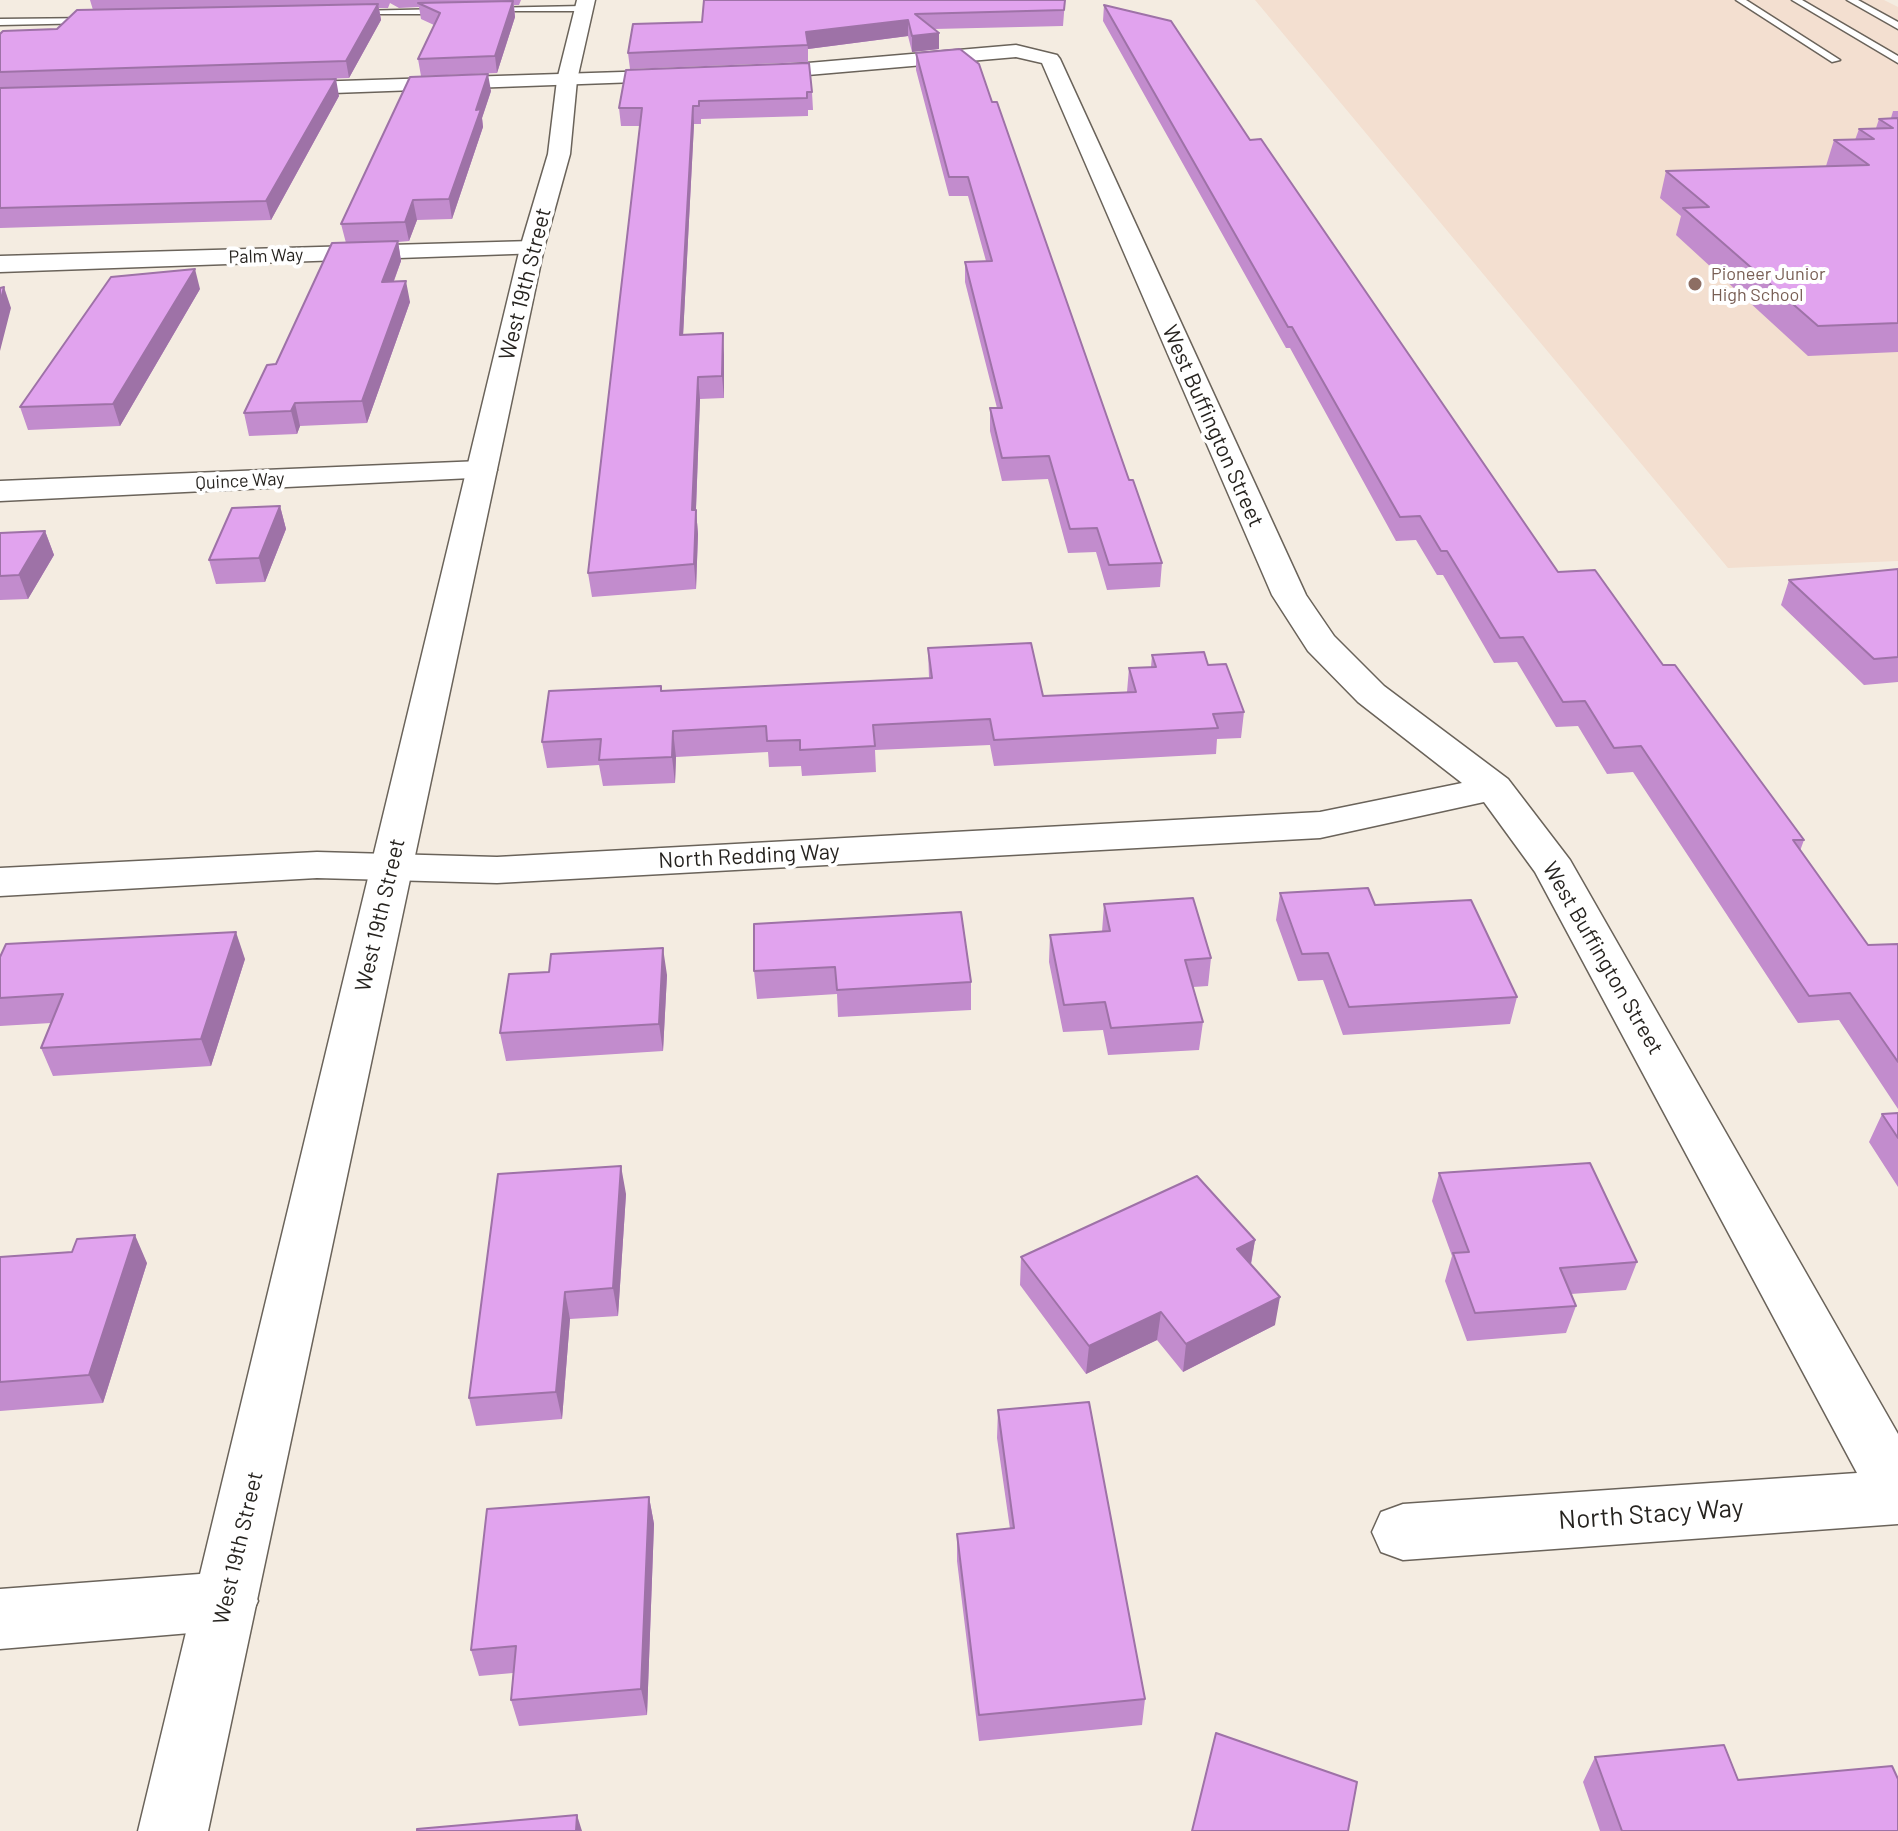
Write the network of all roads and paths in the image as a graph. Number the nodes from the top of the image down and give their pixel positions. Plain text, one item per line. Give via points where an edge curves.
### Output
1 (1740, 0) edge
2 (1796, 0) edge
3 (1851, 0) edge
4 (585, 5) edge
5 (457, 12) edge
6 (473, 12) edge
7 (347, 14) edge
8 (110, 20) edge
9 (0, 22) edge
10 (1898, 26) edge
11 (1835, 60) dead end
12 (1898, 60) edge
13 (702, 75) edge
14 (731, 75) edge
15 (567, 80) junction
16 (264, 89) edge
17 (532, 248) junction
18 (0, 264) edge
19 (481, 470) junction
20 (0, 491) edge
21 (1494, 788) junction
22 (391, 866) junction
23 (0, 882) edge
24 (1898, 1490) edge
25 (1898, 1497) edge
26 (1403, 1532) dead end
27 (226, 1601) junction
28 (0, 1619) edge
29 (173, 1831) edge

1 - 11 lane
2 - 12 lane
3 - 10 lane
4 - 6 lane
4 - 15 street, West 19th Street
5 - 7 lane
8 - 9 lane
13 - 15 street
14 - 21 street, West Buffington Street via 988,53 1050,59 1289,595 1321,643 1371,694
15 - 16 street
15 - 17 street, West 19th Street via 559,154
17 - 18 street, Palm Way
17 - 19 street, West 19th Street
19 - 20 street, Quince Way
19 - 22 street, West 19th Street
21 - 22 street, North Redding Way via 1320,825 497,870
21 - 24 street, West Buffington Street via 1555,869
22 - 23 street, North Redding Way via 317,865
22 - 27 street, West 19th Street
25 - 26 street, North Stacy Way
27 - 28 street
27 - 29 street, West 19th Street

